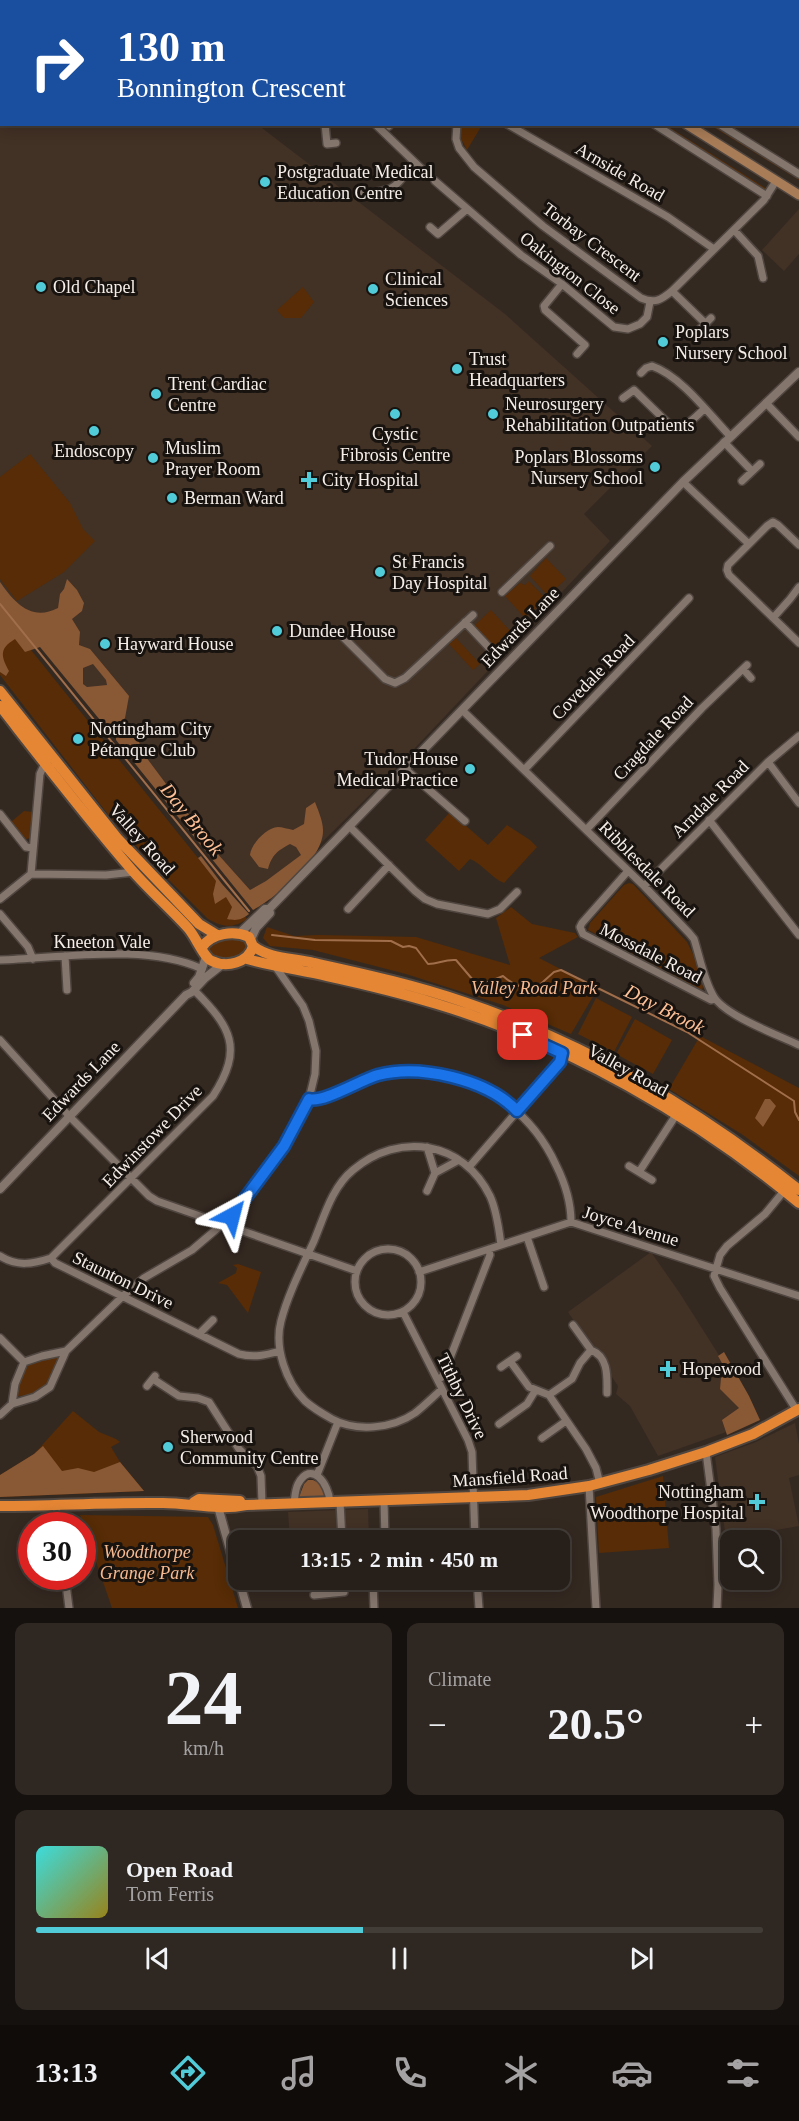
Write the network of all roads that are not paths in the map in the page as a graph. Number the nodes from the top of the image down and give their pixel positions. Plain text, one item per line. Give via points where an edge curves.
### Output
1 (325, 126) edge
2 (377, 126) edge
3 (457, 126) edge
4 (510, 126) edge
5 (657, 126) edge
6 (689, 126) edge
7 (722, 126) edge
8 (336, 143) dead end
9 (414, 162) junction
10 (426, 173) dead end
11 (799, 174) edge
12 (435, 181) dead end
13 (776, 181) junction
14 (361, 194) dead end
15 (799, 195) edge
16 (767, 196) junction
17 (467, 208) junction
18 (430, 227) dead end
19 (734, 230) junction
20 (714, 249) junction
21 (763, 278) dead end
22 (562, 284) junction
23 (672, 291) junction
24 (650, 302) junction
25 (700, 329) dead end
26 (577, 354) dead end
27 (799, 372) edge
28 (642, 373) dead end
29 (624, 399) dead end
30 (766, 403) junction
31 (704, 409) junction
32 (799, 437) edge
33 (727, 439) junction
34 (760, 464) dead end
35 (752, 471) junction
36 (742, 481) dead end
37 (683, 482) junction
38 (748, 544) junction
39 (799, 545) edge
40 (550, 546) dead end
41 (799, 587) edge
42 (502, 592) dead end
43 (690, 611) dead end
44 (473, 615) dead end
45 (773, 618) junction
46 (465, 622) junction
47 (344, 638) dead end
48 (799, 643) edge
49 (495, 654) dead end
50 (751, 678) dead end
51 (0, 691) edge
52 (0, 706) edge
53 (462, 710) junction
54 (799, 736) edge
55 (48, 759) junction
56 (768, 762) junction
57 (405, 769) junction
58 (524, 770) junction
59 (799, 802) edge
60 (0, 814) edge
61 (709, 820) junction
62 (465, 821) dead end
63 (349, 826) junction
64 (586, 830) junction
65 (33, 848) junction
66 (389, 865) junction
67 (628, 871) junction
68 (134, 872) junction
69 (31, 874) junction
70 (644, 886) junction
71 (505, 892) dead end
72 (517, 892) dead end
73 (511, 898) junction
74 (0, 899) edge
75 (346, 899) dead end
76 (269, 909) junction
77 (0, 914) edge
78 (240, 933) junction
79 (217, 935) junction
80 (799, 935) edge
81 (252, 943) junction
82 (204, 952) junction
83 (65, 956) junction
84 (33, 959) junction
85 (247, 959) junction
86 (0, 960) edge
87 (224, 963) junction
88 (275, 966) junction
89 (202, 969) junction
90 (66, 990) dead end
91 (195, 990) junction
92 (186, 995) junction
93 (715, 999) junction
94 (0, 1040) edge
95 (799, 1045) edge
96 (562, 1053) junction
97 (309, 1099) junction
98 (517, 1111) junction
99 (679, 1111) junction
100 (70, 1117) junction
101 (427, 1147) junction
102 (459, 1160) junction
103 (629, 1166) dead end
104 (469, 1167) junction
105 (639, 1172) junction
106 (435, 1173) junction
107 (131, 1178) junction
108 (652, 1180) dead end
109 (791, 1188) edge
110 (0, 1189) edge
111 (426, 1191) dead end
112 (799, 1203) edge
113 (571, 1222) junction
114 (223, 1224) junction
115 (527, 1237) junction
116 (501, 1245) junction
117 (489, 1249) junction
118 (308, 1255) junction
119 (0, 1256) edge
120 (51, 1258) junction
121 (716, 1268) junction
122 (357, 1271) junction
123 (419, 1272) junction
124 (544, 1287) dead end
125 (123, 1296) junction
126 (799, 1296) edge
127 (403, 1312) junction
128 (213, 1320) dead end
129 (573, 1325) dead end
130 (199, 1334) junction
131 (0, 1338) edge
132 (591, 1350) junction
133 (66, 1351) junction
134 (280, 1351) junction
135 (517, 1356) dead end
136 (510, 1361) junction
137 (24, 1362) junction
138 (501, 1367) dead end
139 (438, 1380) junction
140 (147, 1386) dead end
141 (442, 1389) junction
142 (535, 1391) junction
143 (607, 1393) dead end
144 (549, 1395) junction
145 (12, 1404) junction
146 (798, 1410) edge
147 (0, 1415) edge
148 (566, 1420) junction
149 (338, 1422) junction
150 (499, 1424) dead end
151 (542, 1438) dead end
152 (706, 1452) junction
153 (317, 1475) junction
154 (595, 1485) junction
155 (473, 1498) junction
156 (384, 1500) junction
157 (335, 1502) junction
158 (294, 1503) junction
159 (56, 1504) junction
160 (217, 1504) junction
161 (262, 1504) junction
162 (0, 1506) edge
163 (57, 1512) edge
164 (340, 1530) edge
165 (385, 1530) edge
166 (475, 1530) edge
167 (228, 1542) edge
168 (67, 1590) edge
169 (242, 1590) edge
170 (344, 1590) edge
171 (373, 1590) edge
172 (478, 1590) edge
173 (314, 1595) dead end
174 (69, 1608) edge
175 (248, 1608) edge
176 (374, 1608) edge
177 (479, 1608) edge
178 (596, 1608) edge
179 (717, 1608) edge

1 - 8 street via 327,144
2 - 9 street
3 - 24 street, Torbay Crescent via 459,148 474,167 543,226
4 - 20 street, Arnside Road via 668,217
5 - 16 street
6 - 13 main road
7 - 11 street
9 - 10 street
9 - 14 street via 394,188
12 - 17 street, Oakington Close
13 - 15 main road
13 - 16 street, Torbay Crescent
16 - 19 street, Torbay Crescent
17 - 18 street via 438,234
17 - 22 street, Oakington Close
19 - 20 street, Torbay Crescent
19 - 21 street via 758,256 756,271
20 - 23 street, Torbay Crescent
22 - 24 street, Oakington Close via 614,327 622,329 640,324 647,317
22 - 26 street via 544,306 585,345
23 - 24 street, Torbay Crescent
23 - 25 street via 709,321
27 - 30 street, Edwards Lane
28 - 31 street via 652,363
29 - 31 street via 634,390 673,428 694,419
30 - 32 street
30 - 33 street, Edwards Lane
31 - 33 street
33 - 35 street
33 - 37 street, Edwards Lane
34 - 35 street
35 - 36 street
37 - 38 street
37 - 53 street, Edwards Lane
38 - 39 street via 773,522
38 - 45 street via 727,570
40 - 42 street via 524,577
41 - 45 street
43 - 58 street, Covedale Road via 686,601
44 - 46 street
45 - 48 street
46 - 47 street via 405,678 395,682 385,679
46 - 49 street
50 - 64 street, Cragdale Road via 745,667
51 - 55 highway, Valley Road
52 - 55 highway, Valley Road
53 - 57 street, Edwards Lane
53 - 58 street, Ribblesdale Road
54 - 56 street, Arndale Road
55 - 65 street via 40,774
55 - 68 highway, Valley Road via 92,823
55 - 79 highway, Valley Road via 135,859 199,924
56 - 59 street
56 - 61 street, Arndale Road
57 - 62 street
57 - 63 street, Edwards Lane
58 - 64 street, Ribblesdale Road
60 - 65 street via 26,847
61 - 70 street, Arndale Road
61 - 80 street
63 - 66 street
63 - 76 street, Edwards Lane
64 - 67 street, Ribblesdale Road
65 - 69 street
66 - 73 street via 425,899 436,904 488,914
66 - 75 street via 350,907
67 - 70 street, Ribblesdale Road
67 - 93 street, Mossdale Road via 582,923 583,934
68 - 69 street
68 - 82 highway, Valley Road via 192,932
69 - 74 street
70 - 93 street, Ribblesdale Road via 694,939
71 - 73 street
72 - 73 street
76 - 78 street, Edwards Lane
76 - 81 street, Edwards Lane via 270,914 256,928
77 - 84 street via 32,952
78 - 79 highway
78 - 81 highway
79 - 82 highway via 209,939
81 - 85 highway
81 - 99 highway, Valley Road via 271,955 435,992 475,1006 561,1041 636,1080
82 - 87 highway via 211,961
82 - 89 street, Edwards Lane
83 - 84 street, Kneeton Vale
83 - 89 street, Kneeton Vale via 139,955 179,960
83 - 90 street
84 - 86 street, Kneeton Vale
85 - 87 highway
85 - 88 highway, Valley Road
87 - 91 street, Edwards Lane
88 - 96 highway, Valley Road via 439,1004
88 - 97 street via 303,1006 314,1038 315,1074
89 - 92 street, Edwards Lane
91 - 92 street, Edwards Lane
91 - 107 street, Edwinstowe Drive via 224,1022 229,1066 213,1096
92 - 100 street, Edwards Lane
93 - 95 street via 746,1020
94 - 100 street
96 - 98 street via 560,1062
96 - 99 highway, Valley Road
97 - 98 street via 319,1100 377,1076 411,1071 477,1085
97 - 114 street via 284,1146
98 - 104 street
98 - 113 street via 554,1160 567,1192
99 - 105 street
99 - 109 highway, Valley Road via 739,1144
100 - 107 street
100 - 110 street, Edwards Lane
101 - 102 street
101 - 106 street
101 - 118 street via 385,1151 351,1172 332,1197
102 - 104 street
102 - 106 street
103 - 105 street
104 - 116 street via 491,1198
105 - 108 street
106 - 111 street
107 - 114 street via 157,1201
107 - 120 street, Edwinstowe Drive
109 - 112 highway, Valley Road
109 - 121 street via 727,1246
113 - 115 street, Joyce Avenue
113 - 121 street, Joyce Avenue
114 - 118 street
114 - 125 street
115 - 116 street, Joyce Avenue
115 - 124 street
116 - 117 street, Joyce Avenue
117 - 123 street, Joyce Avenue
117 - 139 street via 460,1336
118 - 122 street
118 - 134 street via 280,1323
119 - 120 street, Staunton Drive via 33,1264
120 - 125 street, Staunton Drive
121 - 126 street, Joyce Avenue
121 - 146 street via 714,1276 720,1288
122 - 123 street via 373,1253 390,1250 408,1256
122 - 127 street via 356,1290 367,1307 384,1315
123 - 127 street via 419,1295
125 - 130 street, Staunton Drive
125 - 133 street
127 - 139 street, Tithby Drive
128 - 130 street
129 - 132 street
130 - 134 street, Staunton Drive via 249,1357
131 - 137 street
132 - 143 street via 608,1370
132 - 144 street via 572,1379
133 - 137 street
133 - 145 street via 50,1388
134 - 149 street via 290,1380 305,1401
135 - 136 street
136 - 138 street
136 - 142 street
137 - 145 street
139 - 141 street, Tithby Drive
140 - 161 street via 154,1378 179,1396 209,1402 239,1449 257,1466
141 - 149 street via 414,1413 384,1426
141 - 155 street, Tithby Drive via 472,1452
142 - 144 street
142 - 150 street via 527,1404
144 - 148 street
145 - 147 street
146 - 152 highway, Mansfield Road via 753,1434
148 - 151 street
148 - 154 street via 592,1460
149 - 153 street
152 - 154 highway, Mansfield Road
152 - 179 street via 716,1529
153 - 157 street
153 - 158 street via 301,1479
154 - 155 highway, Mansfield Road
154 - 178 street
155 - 156 highway, Mansfield Road
155 - 166 street, Tithby Drive
156 - 157 highway, Mansfield Road
156 - 165 street
157 - 158 highway, Mansfield Road
157 - 164 street
158 - 161 highway, Mansfield Road
159 - 160 highway, Mansfield Road
159 - 162 highway, Mansfield Road
159 - 163 street
160 - 161 highway, Mansfield Road
160 - 167 street
168 - 174 street
169 - 175 street
170 - 173 street
171 - 176 street
172 - 177 street

